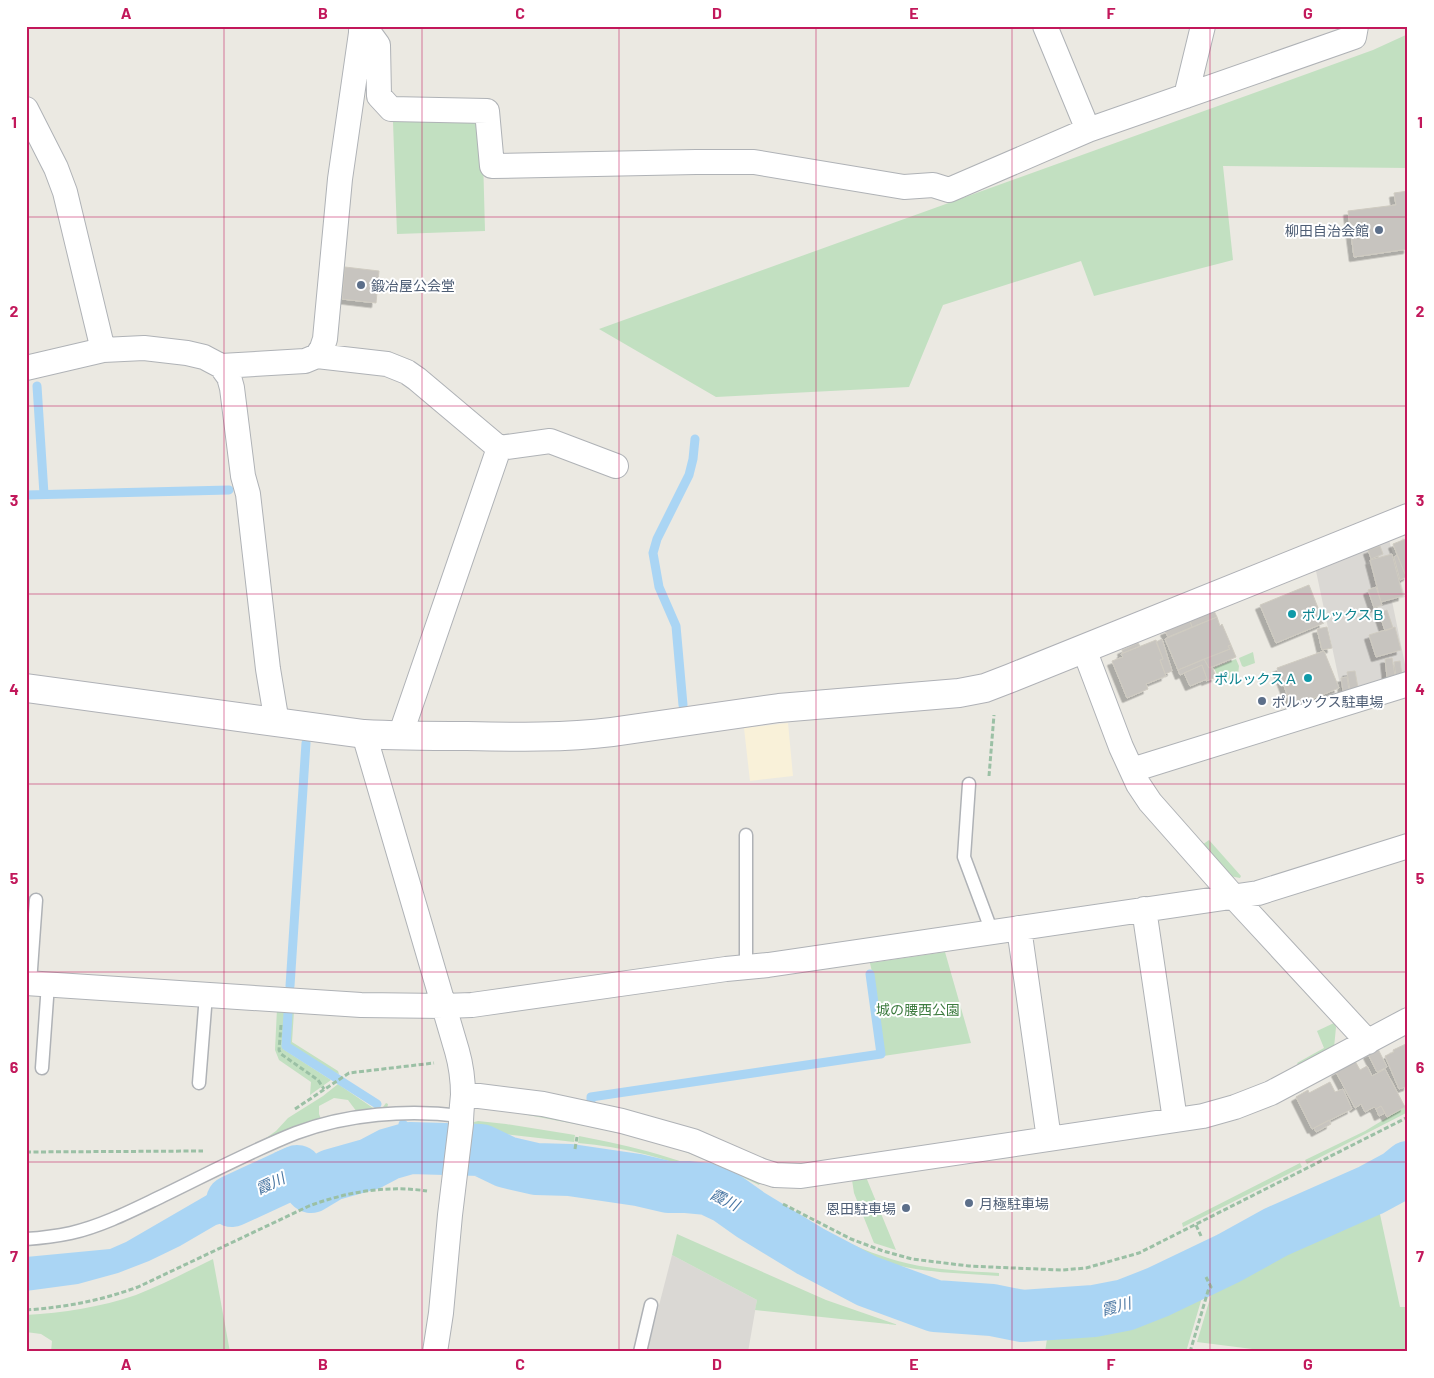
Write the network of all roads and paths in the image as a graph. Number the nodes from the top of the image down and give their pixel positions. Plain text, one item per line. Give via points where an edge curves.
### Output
1 (1045, 26) edge
2 (1203, 26) edge
3 (1356, 26) edge
4 (362, 29) edge
5 (1186, 96) junction
6 (26, 108) edge
7 (1088, 130) junction
8 (103, 350) junction
9 (317, 356) junction
10 (221, 366) junction
11 (26, 368) edge
12 (499, 448) junction
13 (616, 466) dead end
14 (1408, 518) edge
15 (1084, 649) junction
16 (1408, 684) edge
17 (992, 685) junction
18 (26, 688) edge
19 (277, 723) junction
20 (364, 734) junction
21 (400, 736) junction
22 (1132, 770) junction
23 (969, 788) joint
24 (746, 835) dead end
25 (1408, 846) edge
26 (1233, 896) junction
27 (36, 900) dead end
28 (1144, 909) junction
29 (1019, 928) junction
30 (992, 932) junction
31 (746, 967) junction
32 (35, 983) edge
33 (206, 994) junction
34 (444, 1006) junction
35 (1408, 1020) edge
36 (280, 1032) dead end
37 (1368, 1042) junction
38 (460, 1060) junction
39 (42, 1068) dead end
40 (199, 1082) dead end
41 (324, 1089) junction
42 (462, 1111) junction
43 (292, 1112) dead end
44 (1408, 1117) edge
45 (1175, 1120) junction
46 (577, 1136) dead end
47 (1049, 1139) junction
48 (575, 1149) dead end
49 (206, 1151) dead end
50 (26, 1152) edge
51 (453, 1191) junction
52 (782, 1203) dead end
53 (1196, 1225) junction
54 (1201, 1236) dead end
55 (26, 1239) edge
56 (1206, 1278) dead end
57 (651, 1304) dead end
58 (26, 1310) edge
59 (435, 1352) edge
60 (640, 1352) edge
61 (1190, 1352) edge

1 - 7 street
2 - 5 street
3 - 5 street via 1354,38
4 - 7 street via 378,45 379,96 391,109 486,111 492,166 754,162 904,187 933,185 949,190
4 - 9 street via 340,179 325,339
5 - 7 street
6 - 8 street via 65,192
8 - 10 street via 144,348 187,353
8 - 11 street
9 - 10 street via 305,361
9 - 12 street via 387,364 407,372
10 - 19 street via 232,388
12 - 13 street via 550,441
12 - 21 street
14 - 15 street
15 - 17 street
15 - 22 street
16 - 22 street
17 - 21 street via 959,693 779,708 586,735
17 - 23 path via 996,699 988,779 984,785
18 - 19 street
19 - 20 street
20 - 21 street
20 - 34 street
22 - 26 street via 1150,802
23 - 30 lane via 964,856
24 - 31 lane
25 - 26 street via 1258,893
26 - 28 street
26 - 37 street
27 - 32 lane
28 - 29 street
28 - 45 street
29 - 30 street
29 - 47 street
30 - 31 street
31 - 34 street
32 - 33 street
32 - 39 lane
33 - 34 street
33 - 40 lane
34 - 38 street
35 - 37 street
36 - 41 path via 281,1054 318,1080
37 - 45 street via 1271,1093 1203,1116
38 - 41 path via 349,1072
38 - 42 street
41 - 43 path
42 - 47 street via 543,1104 686,1138 762,1171 788,1176
42 - 51 street
42 - 55 lane via 376,1115 320,1125 267,1146 116,1218 72,1232
44 - 53 path
45 - 47 street
46 - 48 path
49 - 50 path
51 - 58 path via 369,1190 332,1197 138,1287 69,1306
51 - 59 street
52 - 53 path via 851,1239 883,1251 928,1262 978,1267 1086,1268 1138,1253
53 - 54 path
56 - 61 path via 1211,1287
57 - 60 lane

